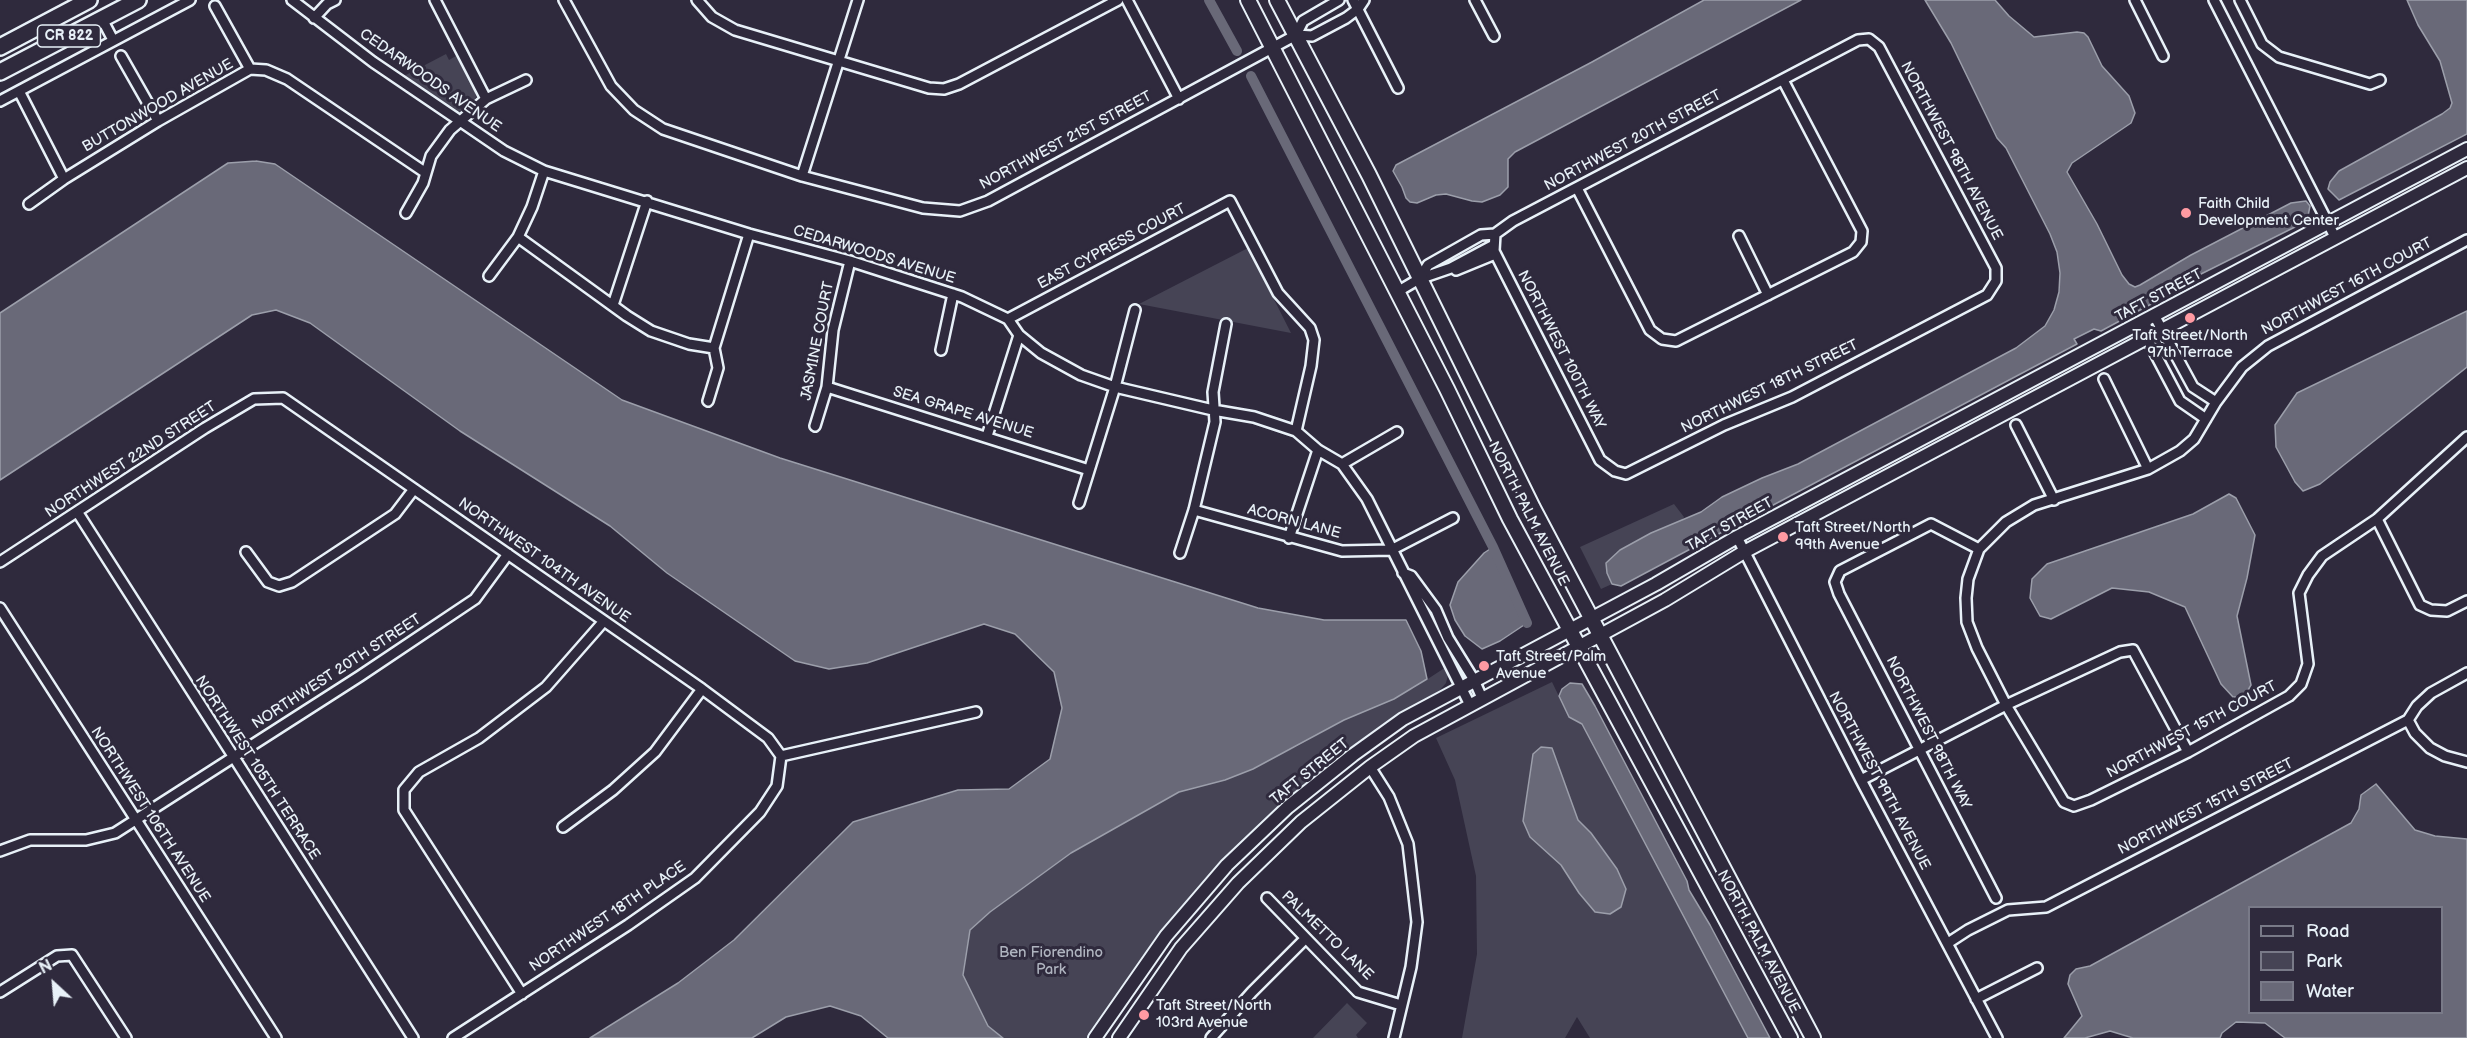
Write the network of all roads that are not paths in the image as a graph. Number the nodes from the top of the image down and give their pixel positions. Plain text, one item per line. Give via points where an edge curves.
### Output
1 (89, 0) edge
2 (138, 0) edge
3 (190, 0) edge
4 (292, 0) edge
5 (334, 0) edge
6 (435, 0) edge
7 (564, 0) edge
8 (697, 0) edge
9 (858, 0) edge
10 (1118, 0) edge
11 (1127, 0) edge
12 (1248, 0) edge
13 (1277, 0) edge
14 (1353, 0) edge
15 (1364, 0) edge
16 (1475, 0) edge
17 (2135, 0) edge
18 (2214, 0) edge
19 (2240, 0) edge
20 (1337, 2) edge
21 (215, 6) dead end
22 (1358, 9) junction
23 (314, 18) junction
24 (102, 19) junction
25 (1342, 20) junction
26 (1296, 35) junction
27 (1494, 36) dead end
28 (1869, 39) joint
29 (113, 40) junction
30 (1274, 46) junction
31 (0, 47) edge
32 (121, 56) dead end
33 (2163, 56) dead end
34 (840, 61) junction
35 (250, 69) junction
36 (0, 72) edge
37 (526, 80) dead end
38 (1783, 80) junction
39 (2380, 80) dead end
40 (1398, 88) dead end
41 (19, 91) junction
42 (486, 99) junction
43 (1179, 99) junction
44 (0, 100) edge
45 (158, 121) junction
46 (460, 121) junction
47 (2467, 149) edge
48 (2467, 168) edge
49 (544, 171) junction
50 (426, 173) junction
51 (802, 176) junction
52 (64, 179) junction
53 (1577, 188) junction
54 (647, 201) junction
55 (29, 204) dead end
56 (406, 213) dead end
57 (2328, 223) junction
58 (748, 234) junction
59 (1495, 234) junction
60 (1739, 236) dead end
61 (518, 237) junction
62 (2335, 237) junction
63 (2467, 240) edge
64 (1495, 249) junction
65 (850, 261) junction
66 (489, 276) dead end
67 (1419, 279) junction
68 (1996, 282) joint
69 (1397, 292) junction
70 (953, 294) junction
71 (1768, 295) junction
72 (613, 305) junction
73 (1135, 309) dead end
74 (2150, 318) junction
75 (1008, 319) junction
76 (1226, 324) dead end
77 (2161, 329) junction
78 (1019, 335) junction
79 (2148, 336) junction
80 (714, 348) junction
81 (941, 350) dead end
82 (2104, 379) dead end
83 (827, 387) junction
84 (1114, 387) junction
85 (284, 398) joint
86 (708, 401) dead end
87 (2216, 402) junction
88 (1214, 410) junction
89 (2206, 419) junction
90 (2016, 425) dead end
91 (815, 426) dead end
92 (1296, 431) junction
93 (1397, 432) dead end
94 (987, 436) junction
95 (2467, 437) edge
96 (1318, 450) junction
97 (1342, 464) junction
98 (2148, 469) junction
99 (1089, 470) junction
100 (1615, 471) joint
101 (414, 489) junction
102 (2054, 500) junction
103 (1078, 503) dead end
104 (1194, 510) junction
105 (78, 513) junction
106 (1453, 518) dead end
107 (2377, 519) junction
108 (1737, 537) junction
109 (1289, 538) junction
110 (1979, 549) junction
111 (1392, 550) junction
112 (246, 552) dead end
113 (1744, 552) junction
114 (1180, 553) dead end
115 (508, 554) junction
116 (0, 562) edge
117 (1403, 573) junction
118 (2467, 601) edge
119 (0, 608) edge
120 (1591, 618) junction
121 (604, 621) junction
122 (1569, 629) junction
123 (1600, 635) junction
124 (1578, 647) junction
125 (2467, 673) edge
126 (1474, 680) junction
127 (1460, 688) junction
128 (702, 689) junction
129 (1482, 698) junction
130 (1470, 705) junction
131 (2007, 705) junction
132 (976, 712) dead end
133 (2408, 720) junction
134 (1920, 751) junction
135 (2188, 752) junction
136 (781, 756) junction
137 (232, 758) junction
138 (2467, 762) edge
139 (1370, 767) junction
140 (1861, 780) junction
141 (135, 820) junction
142 (563, 828) dead end
143 (0, 851) edge
144 (1267, 898) dead end
145 (1996, 898) dead end
146 (1305, 939) junction
147 (1948, 943) junction
148 (2037, 968) dead end
149 (1780, 975) junction
150 (1762, 985) junction
151 (0, 992) edge
152 (522, 994) junction
153 (1976, 999) junction
154 (1401, 1005) junction
155 (126, 1038) edge
156 (276, 1038) edge
157 (413, 1038) edge
158 (453, 1038) edge
159 (1095, 1038) edge
160 (1119, 1038) edge
161 (1212, 1038) edge
162 (1394, 1038) edge
163 (1790, 1038) edge
164 (1813, 1038) edge
165 (1996, 1038) edge

1 - 31 main road, CR 822
2 - 24 main road, CR 822
3 - 29 street
4 - 23 street, CEDARWOODS AVENUE
5 - 23 street
6 - 42 street
7 - 51 street, NORTHWEST 21ST STREET via 611,87 634,110 663,129
8 - 34 street via 712,17 735,30
9 - 34 street
10 - 34 street via 944,89
11 - 43 street
12 - 30 main road, NORTH PALM AVENUE
13 - 26 main road, NORTH PALM AVENUE
14 - 22 street
15 - 22 street, NORTHWEST 21ST STREET
16 - 27 street
17 - 33 street
18 - 57 street
19 - 39 street via 2262,45 2279,57 2370,84
20 - 25 street
20 - 26 street, NORTHWEST 21ST STREET via 1303,21
21 - 35 street
22 - 25 street, NORTHWEST 21ST STREET
22 - 40 street
23 - 46 street, CEDARWOODS AVENUE
24 - 29 street
24 - 36 main road, CR 822
25 - 26 street, NORTHWEST 21ST STREET via 1312,36
26 - 30 street, NORTHWEST 21ST STREET
26 - 67 main road, NORTH PALM AVENUE
28 - 38 street, NORTHWEST 20TH STREET via 1858,40
28 - 68 street, NORTHWEST 98TH AVENUE via 1879,47 1996,268
29 - 41 street
30 - 43 street, NORTHWEST 21ST STREET
30 - 69 main road, NORTH PALM AVENUE
32 - 45 street
34 - 51 street
35 - 45 street, BUTTONWOOD AVENUE
35 - 50 street, BUTTONWOOD AVENUE via 267,70 287,79
37 - 42 street
38 - 53 street, NORTHWEST 20TH STREET
38 - 71 street via 1862,231 1861,242 1853,252
41 - 44 street
41 - 52 street
42 - 46 street
43 - 51 street, NORTHWEST 21ST STREET via 988,201 960,211 923,208
45 - 52 street, BUTTONWOOD AVENUE
46 - 49 street, CEDARWOODS AVENUE via 504,151
46 - 50 street via 430,156
47 - 57 street, TAFT STREET
48 - 62 street, TAFT STREET
49 - 54 street, CEDARWOODS AVENUE
49 - 61 street
50 - 56 street
52 - 55 street, BUTTONWOOD AVENUE
53 - 59 street, NORTHWEST 20TH STREET via 1513,220
53 - 71 street via 1650,330 1662,339 1676,341
54 - 58 street, CEDARWOODS AVENUE
54 - 72 street
57 - 62 street
57 - 74 street, TAFT STREET
58 - 65 street, CEDARWOODS AVENUE
58 - 80 street
59 - 64 street
59 - 67 street, NORTHWEST 20TH STREET via 1481,235 1428,265
60 - 71 street
61 - 66 street
61 - 72 street
62 - 77 street, TAFT STREET
63 - 87 street, NORTHWEST 16TH COURT via 2268,346 2242,367
64 - 67 street, NORTHWEST 20TH STREET via 1455,271 1448,269
64 - 100 street, NORTHWEST 100TH WAY via 1600,460
65 - 70 street, CEDARWOODS AVENUE
65 - 83 street, JASMINE COURT via 833,330
67 - 69 street, NORTHWEST 20TH STREET
67 - 120 main road, NORTH PALM AVENUE
68 - 100 street, NORTHWEST 18TH STREET via 1987,295 1792,397 1724,425 1626,474
69 - 122 main road, NORTH PALM AVENUE
70 - 75 street, CEDARWOODS AVENUE
70 - 81 street
72 - 80 street via 666,338
73 - 84 street
74 - 77 street
74 - 79 street
74 - 108 street, TAFT STREET
75 - 78 street
75 - 92 street, EAST CYPRESS COURT via 1230,201 1278,293 1310,328 1314,340
76 - 88 street via 1213,392
77 - 79 street, TAFT STREET
77 - 87 street via 2193,387
78 - 84 street via 1059,363
78 - 94 street
79 - 89 street via 2180,400
79 - 113 street, TAFT STREET
80 - 86 street via 718,368
82 - 98 street
83 - 91 street, JASMINE COURT
83 - 94 street, SEA GRAPE AVENUE
84 - 88 street
84 - 99 street
85 - 101 street, NORTHWEST 104TH AVENUE
85 - 105 street, NORTHWEST 22ND STREET via 254,399
87 - 89 street, NORTHWEST 16TH COURT
88 - 92 street via 1254,417
88 - 104 street via 1215,422
89 - 98 street, NORTHWEST 16TH COURT via 2194,439
90 - 102 street
92 - 96 street
93 - 97 street
94 - 99 street, SEA GRAPE AVENUE
95 - 107 street, NORTHWEST 15TH COURT
96 - 97 street
96 - 109 street
97 - 111 street via 1367,499
98 - 102 street, NORTHWEST 16TH COURT
99 - 103 street
101 - 112 street via 395,514 292,582 279,586 268,582
101 - 115 street, NORTHWEST 104TH AVENUE
102 - 110 street, NORTHWEST 16TH COURT via 2034,505 2006,522
104 - 109 street, ACORN LANE
104 - 114 street
105 - 116 street, NORTHWEST 22ND STREET
105 - 137 street, NORTHWEST 105TH TERRACE
106 - 111 street, ACORN LANE
107 - 118 street via 2420,605 2447,611
107 - 135 street, NORTHWEST 15TH COURT via 2322,556 2299,593 2308,664 2301,684 2289,696
108 - 113 street, NORTHWEST 99TH AVENUE
108 - 120 street, TAFT STREET
109 - 111 street, ACORN LANE via 1342,551
110 - 131 street via 1968,579 1967,622
110 - 134 street, NORTHWEST 98TH WAY via 1931,524 1840,571 1835,582
111 - 117 street
113 - 123 street, TAFT STREET
113 - 140 street, NORTHWEST 99TH AVENUE
115 - 121 street, NORTHWEST 104TH AVENUE
115 - 137 street, NORTHWEST 20TH STREET via 474,599
117 - 126 street via 1412,576 1436,610
117 - 127 street
119 - 141 street, NORTHWEST 106TH AVENUE
120 - 122 street, TAFT STREET
120 - 123 main road, NORTH PALM AVENUE
121 - 128 street, NORTHWEST 104TH AVENUE
121 - 152 street via 546,687 479,738 419,772 404,790 404,810
122 - 124 main road, NORTH PALM AVENUE
122 - 126 street, TAFT STREET
123 - 124 street, TAFT STREET
123 - 149 main road, NORTH PALM AVENUE
124 - 129 street, TAFT STREET
124 - 150 main road, NORTH PALM AVENUE
125 - 133 street, NORTHWEST 15TH STREET via 2430,693
126 - 127 street, TAFT STREET
126 - 129 street
127 - 130 street
127 - 159 street, TAFT STREET via 1403,719 1353,755 1288,807 1227,865 1166,936
128 - 136 street, NORTHWEST 104TH AVENUE via 768,738
128 - 142 street via 655,752
129 - 130 street, TAFT STREET
130 - 139 street, TAFT STREET via 1414,736
131 - 134 street
131 - 135 street, NORTHWEST 15TH COURT via 2064,802 2074,806
131 - 135 street via 2120,652 2133,650
132 - 136 street
133 - 138 street via 2415,734 2430,748
133 - 147 street, NORTHWEST 15TH STREET via 2046,907 2008,910
134 - 140 street
134 - 145 street, NORTHWEST 98TH WAY
136 - 152 street, NORTHWEST 18TH PLACE via 777,786 760,812 695,878
137 - 141 street, NORTHWEST 20TH STREET
137 - 157 street, NORTHWEST 105TH TERRACE
139 - 154 street via 1389,797 1408,844 1413,876 1417,922
139 - 160 street, TAFT STREET via 1301,822 1238,882 1181,948
140 - 147 street, NORTHWEST 99TH AVENUE
141 - 143 street, NORTHWEST 20TH STREET via 115,833 86,840 30,840
141 - 156 street, NORTHWEST 106TH AVENUE
144 - 146 street, PALMETTO LANE
146 - 154 street, PALMETTO LANE via 1358,992
146 - 161 street
147 - 153 street, NORTHWEST 99TH AVENUE
148 - 153 street
149 - 150 street
149 - 164 main road, NORTH PALM AVENUE
150 - 163 main road, NORTH PALM AVENUE
151 - 155 street via 57,956 72,956
152 - 158 street, NORTHWEST 18TH PLACE
153 - 165 street, NORTHWEST 99TH AVENUE
154 - 162 street

